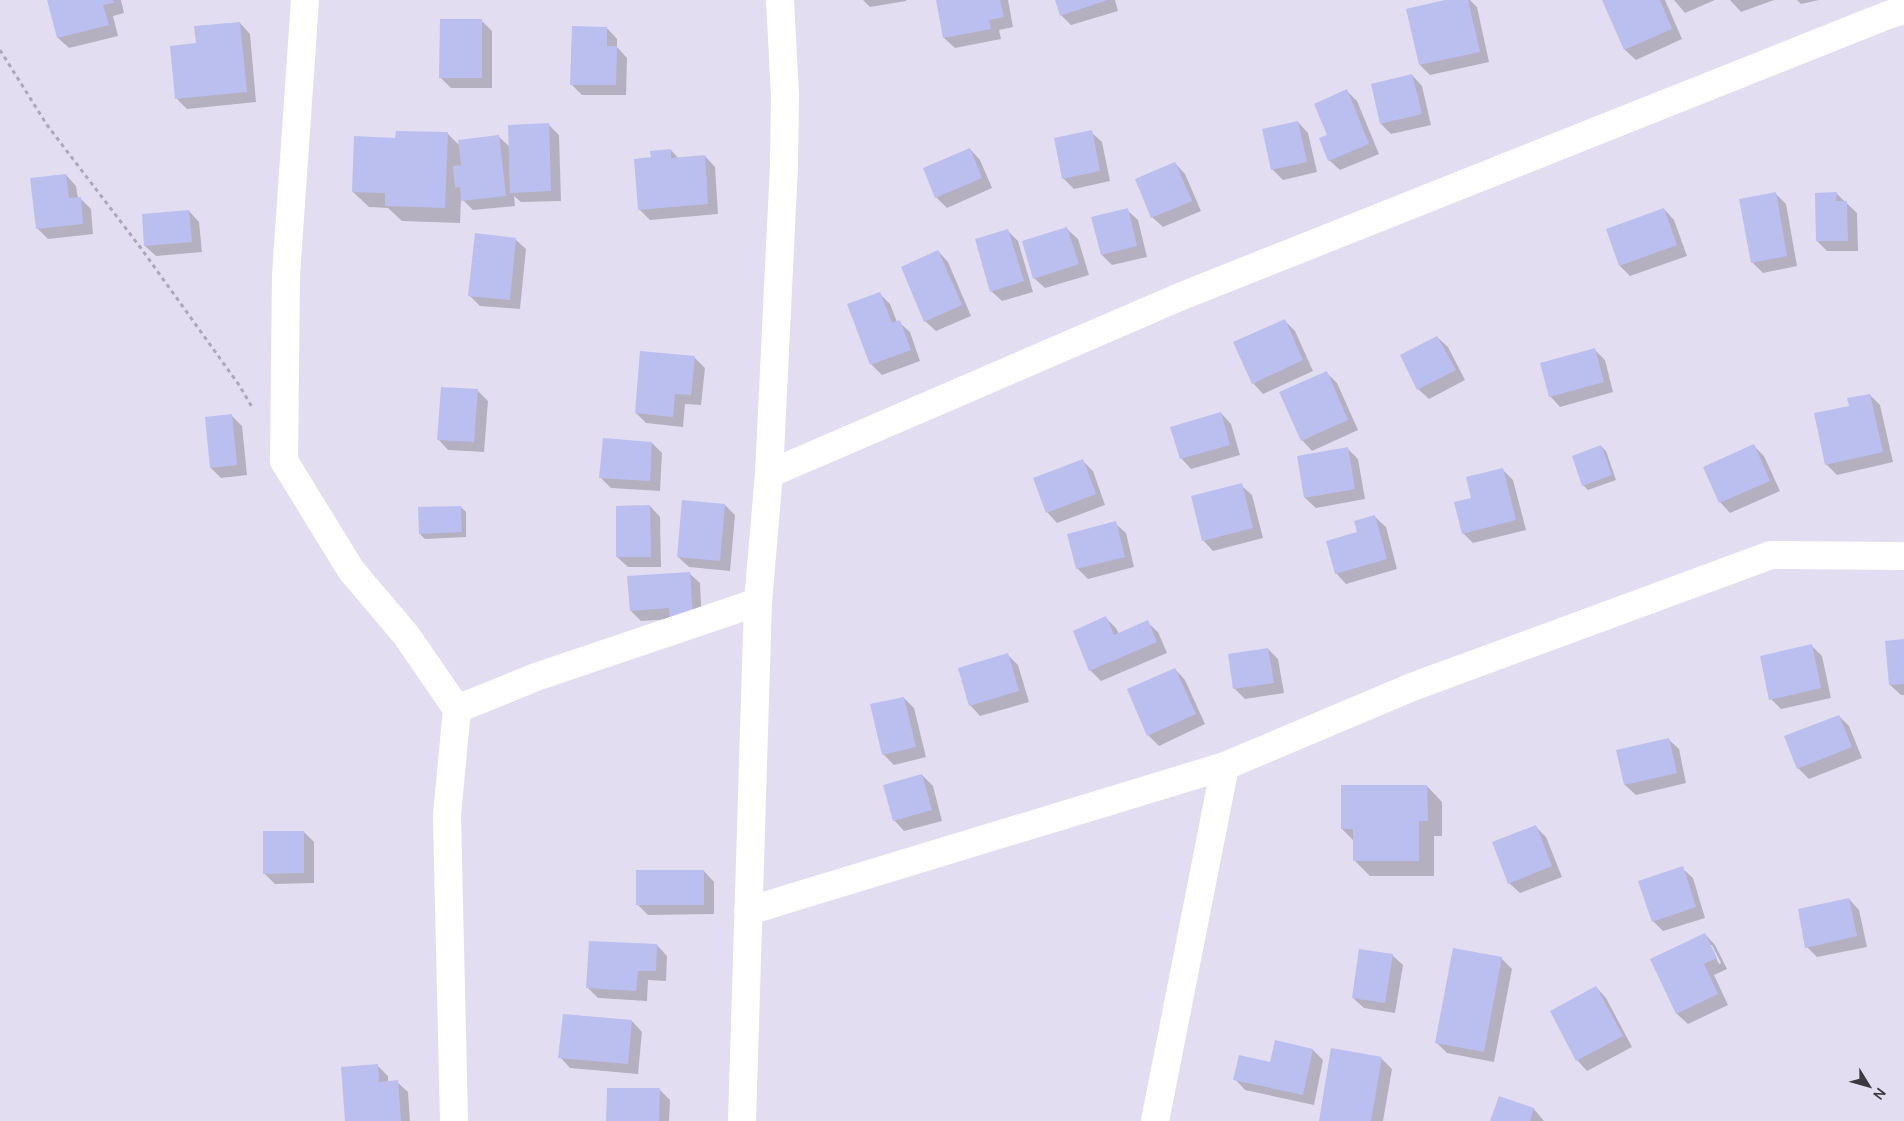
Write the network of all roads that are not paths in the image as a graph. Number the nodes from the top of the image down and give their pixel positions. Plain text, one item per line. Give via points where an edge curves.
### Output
1 (305, 0) edge
2 (780, 0) edge
3 (1899, 16) edge
4 (769, 474) junction
5 (1904, 556) edge
6 (758, 602) junction
7 (457, 709) junction
8 (1226, 766) junction
9 (748, 911) junction
10 (454, 1121) edge
11 (742, 1121) edge
12 (1155, 1121) edge

1 - 7 street via 286,276 284,461 351,570 406,635
2 - 4 street via 784,165
3 - 4 street via 1182,296
4 - 6 street
5 - 8 street via 1771,555 1412,687
6 - 7 street via 536,677
6 - 9 street
7 - 10 street via 446,815
8 - 9 street
8 - 12 street
9 - 11 street

